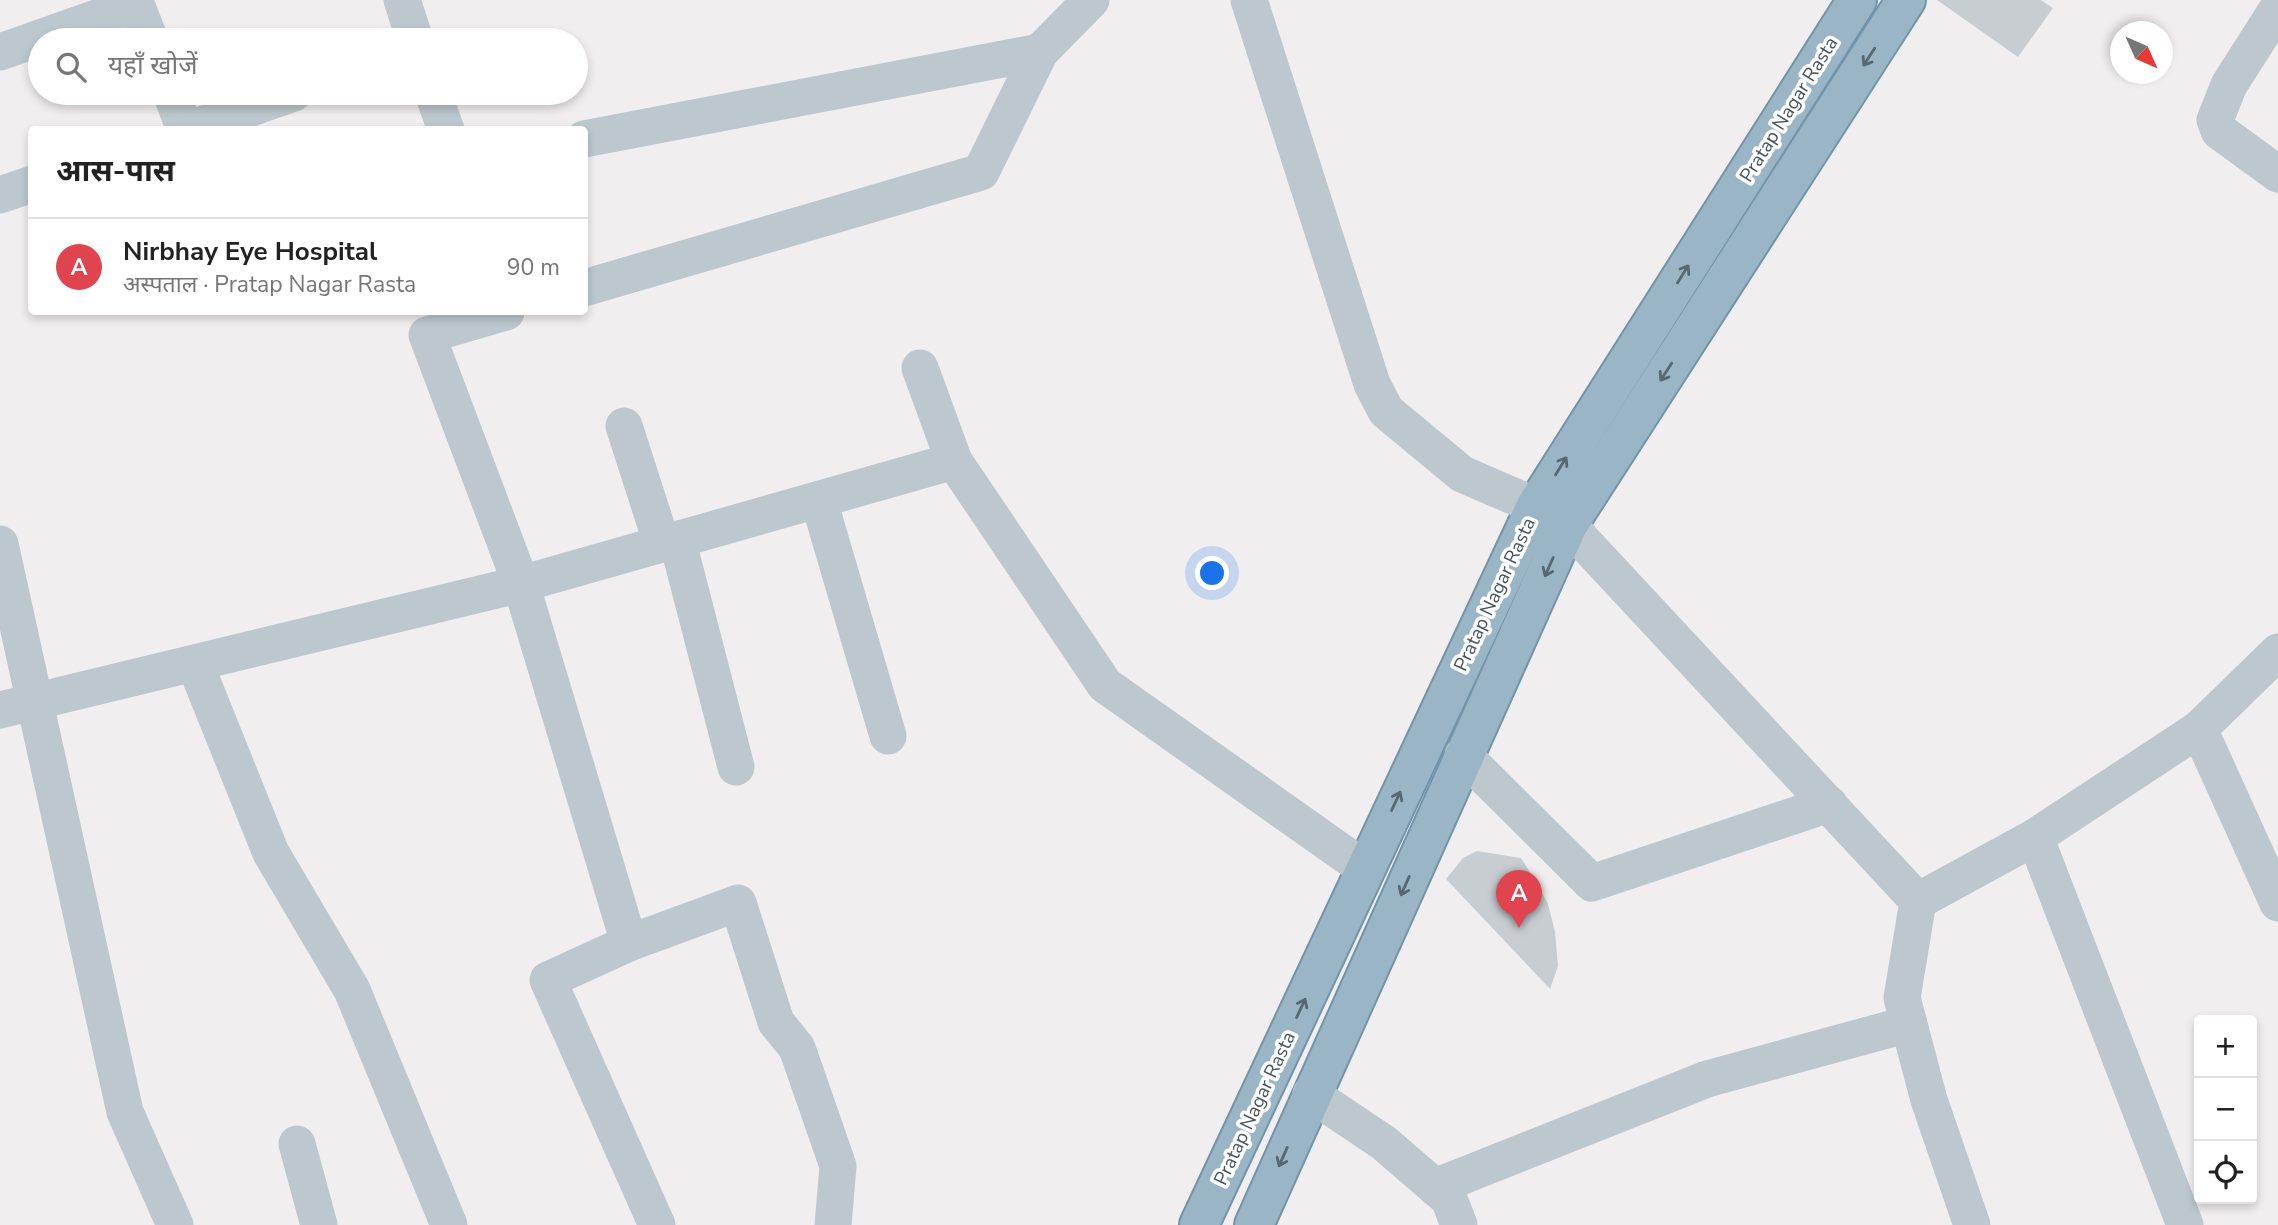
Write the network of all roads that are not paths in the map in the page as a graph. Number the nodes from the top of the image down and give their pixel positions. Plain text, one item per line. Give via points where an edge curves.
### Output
1 (401, 0) edge
2 (1091, 0) edge
3 (1249, 0) edge
4 (1857, 0) edge
5 (1906, 0) edge
6 (140, 1) edge
7 (2278, 8) edge
8 (66, 28) edge
9 (147, 28) edge
10 (411, 28) edge
11 (28, 42) edge
12 (0, 52) edge
13 (1040, 52) junction
14 (175, 105) edge
15 (259, 105) edge
16 (437, 105) edge
17 (184, 126) edge
18 (198, 126) edge
19 (445, 126) edge
20 (588, 138) edge
21 (2278, 174) edge
22 (28, 185) edge
23 (0, 195) edge
24 (588, 287) edge
25 (496, 315) edge
26 (920, 368) dead end
27 (624, 426) dead end
28 (954, 461) junction
29 (819, 501) junction
30 (1552, 515) junction
31 (669, 542) junction
32 (0, 544) edge
33 (521, 584) junction
34 (2278, 652) edge
35 (195, 664) junction
36 (37, 703) junction
37 (0, 710) edge
38 (2199, 729) junction
39 (888, 736) dead end
40 (1463, 755) junction
41 (736, 767) dead end
42 (1829, 804) junction
43 (2035, 836) junction
44 (1364, 868) junction
45 (1918, 901) junction
46 (2278, 902) edge
47 (629, 943) junction
48 (1909, 1024) junction
49 (1311, 1094) junction
50 (297, 1144) dead end
51 (1435, 1187) junction
52 (175, 1225) edge
53 (319, 1225) edge
54 (449, 1225) edge
55 (657, 1225) edge
56 (833, 1225) edge
57 (1199, 1225) edge
58 (1254, 1225) edge
59 (1459, 1225) edge
60 (1972, 1225) edge
61 (2185, 1225) edge

1 - 10 street
2 - 13 street
3 - 30 street via 1372,384 1385,411 1462,474
30 -> 4 highway, Pratap Nagar Rasta
5 -> 30 highway, Pratap Nagar Rasta
6 - 8 street
6 - 9 street
7 - 21 street via 2229,85 2215,120 2219,131
11 - 12 street
13 - 20 street
13 - 24 street via 981,172
14 - 17 street
15 - 18 street
16 - 19 street
22 - 23 street
25 - 33 street via 427,335
26 - 28 street
27 - 31 street
28 - 29 street
28 - 44 street via 1105,685
29 - 31 street
29 - 39 street
30 -> 40 highway, Pratap Nagar Rasta
30 - 42 street
44 -> 30 highway, Pratap Nagar Rasta
31 - 33 street
31 - 41 street
32 - 36 street
33 - 35 street
33 - 47 street
34 - 38 street
35 - 36 street
35 - 54 street via 271,853 352,990
36 - 37 street
36 - 52 street via 125,1112
38 - 43 street
38 - 46 street
40 - 42 street via 1591,883
40 -> 49 highway, Pratap Nagar Rasta
42 - 45 street
43 - 45 street
43 - 61 street
57 -> 44 highway, Pratap Nagar Rasta
45 - 48 street via 1902,998
47 - 55 street via 548,980
47 - 56 street via 738,903 776,1021 797,1048 838,1166
48 - 51 street via 1707,1079
48 - 60 street via 1929,1100
49 - 51 street via 1384,1143
49 -> 58 highway, Pratap Nagar Rasta
50 - 53 street
51 - 59 street via 1449,1199

